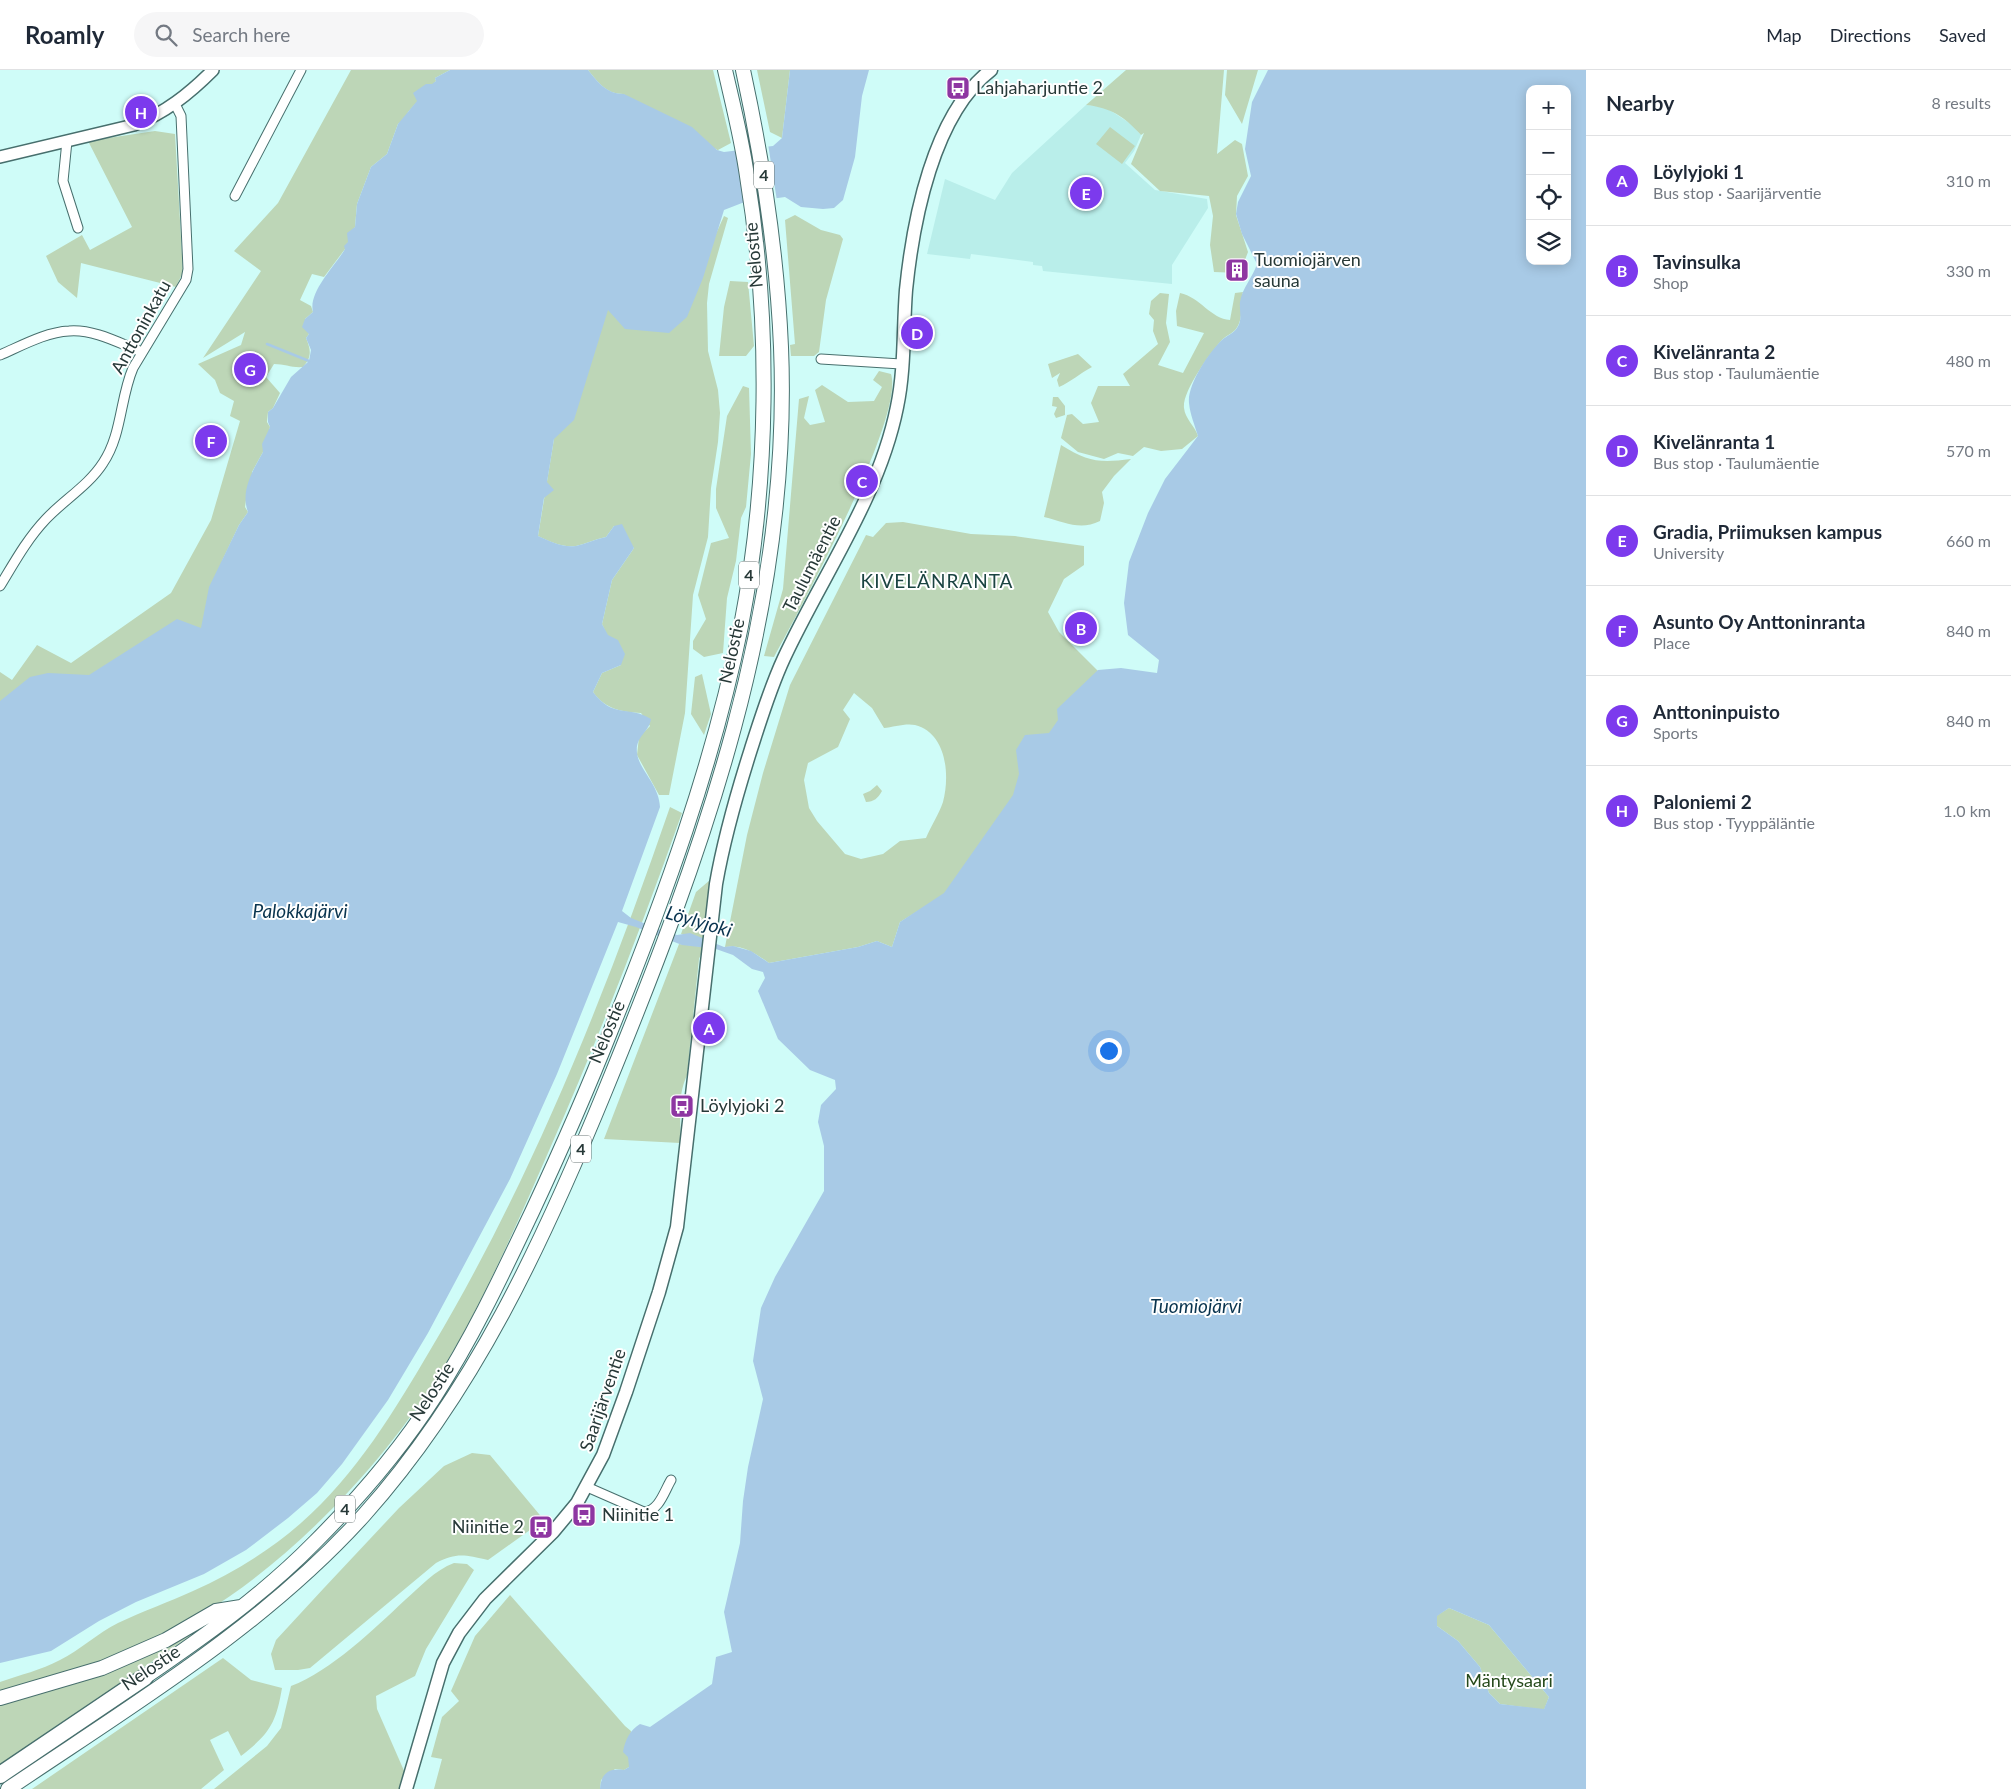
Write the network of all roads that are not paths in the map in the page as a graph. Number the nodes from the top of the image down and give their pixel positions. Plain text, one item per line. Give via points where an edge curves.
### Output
1 (212, 70) edge
2 (301, 70) edge
3 (725, 70) edge
4 (743, 70) edge
5 (990, 70) edge
6 (175, 104) junction
7 (67, 141) junction
8 (0, 157) edge
9 (235, 196) dead end
10 (78, 228) dead end
11 (142, 352) junction
12 (0, 355) edge
13 (821, 359) dead end
14 (901, 364) junction
15 (0, 586) edge
16 (707, 964) joint
17 (671, 1480) dead end
18 (587, 1488) junction
19 (242, 1607) junction
20 (145, 1676) joint
21 (0, 1698) edge
22 (0, 1775) edge
23 (8, 1789) edge
24 (406, 1789) edge

1 - 6 street
2 - 9 street
3 - 19 highway, Nelostie / 4 via 754,219 763,321 763,405 751,561 740,626 716,726 683,839 596,1068 488,1305 434,1399 396,1450 320,1536
4 - 23 highway, Nelostie / 4 via 771,216 781,350 774,525 762,610 719,786 664,944 580,1151 484,1347 427,1438 359,1521 264,1610 200,1658
5 - 14 main road, Taulumäentie via 971,89 952,117 929,174 910,266
6 - 7 street via 134,125
6 - 11 street, Anttoninkatu via 181,116 188,269 182,286
7 - 8 street
7 - 10 street via 63,181
11 - 12 street via 93,333 68,331 54,333
11 - 15 street, Anttoninkatu via 126,383 118,428 104,462 45,520
13 - 14 street
14 - 16 main road, Taulumäentie via 898,406 876,474 770,687 722,852
16 - 18 main road, Saarijärventie via 677,1227 626,1392
17 - 18 street via 656,1509 650,1512
18 - 24 main road, Saarijärventie via 553,1532 485,1599 459,1632 443,1662
19 - 20 highway, Nelostie / 4
19 - 21 highway via 216,1610 166,1640 102,1668
20 - 22 highway, Nelostie / 4

